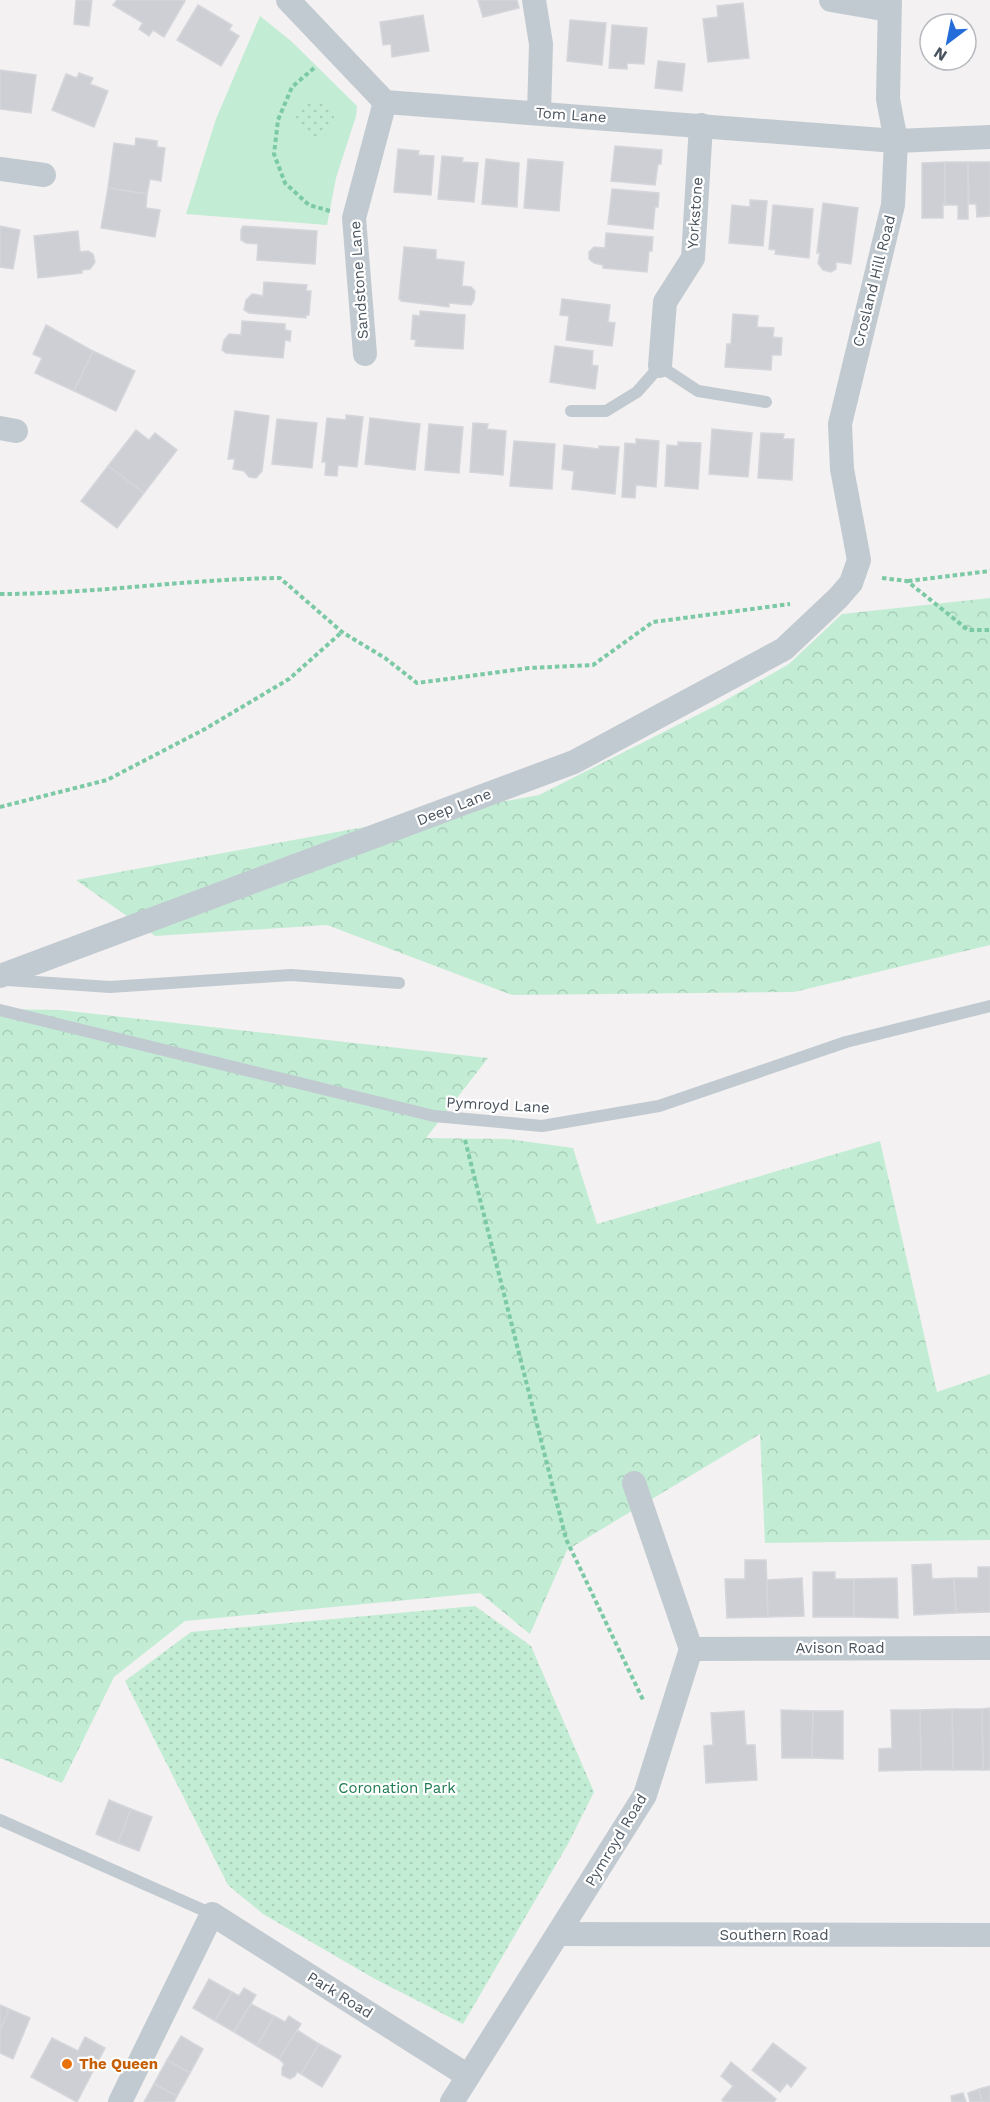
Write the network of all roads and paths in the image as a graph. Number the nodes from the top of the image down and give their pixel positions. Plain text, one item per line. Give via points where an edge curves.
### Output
1 (288, 0) edge
2 (534, 0) edge
3 (831, 0) edge
4 (890, 5) edge
5 (336, 50) junction
6 (385, 102) junction
7 (539, 113) junction
8 (701, 125) junction
9 (990, 137) edge
10 (896, 141) junction
11 (0, 169) edge
12 (44, 175) dead end
13 (354, 218) junction
14 (365, 354) dead end
15 (660, 366) junction
16 (766, 402) dead end
17 (571, 411) dead end
18 (857, 567) junction
19 (990, 571) edge
20 (907, 581) junction
21 (0, 594) edge
22 (792, 604) dead end
23 (990, 630) edge
24 (342, 632) junction
25 (0, 807) edge
26 (0, 978) edge
27 (399, 983) dead end
28 (990, 1006) edge
29 (0, 1010) edge
30 (460, 1119) junction
31 (633, 1483) dead end
32 (691, 1648) junction
33 (990, 1648) edge
34 (662, 1739) junction
35 (0, 1820) edge
36 (212, 1914) junction
37 (558, 1934) junction
38 (990, 1935) edge
39 (468, 2076) junction
40 (120, 2102) edge
41 (452, 2102) edge

1 - 5 street
2 - 7 street via 541,44
3 - 4 street
4 - 10 street, Crosland Hill Road via 888,99
5 - 6 street
5 - 13 path via 292,87 278,120 274,154 285,183 309,205
6 - 7 street, Tom Lane
6 - 13 street, Sandstone Lane
7 - 8 street, Tom Lane
8 - 10 street, Tom Lane
8 - 15 street, Yorkstone via 693,258 665,302
9 - 10 street, Tom Lane
10 - 18 street, Crosland Hill Road via 893,205 840,424 842,469
11 - 12 street
13 - 14 street, Sandstone Lane
15 - 16 lane via 698,391
15 - 17 lane via 637,392 606,411
18 - 20 path
18 - 26 street, Deep Lane via 851,583 838,598 784,649 574,762
19 - 20 path
20 - 23 path via 968,630
21 - 24 path via 280,578
22 - 24 path via 653,622 593,665 529,668 417,683
24 - 25 path via 289,679 206,729 107,780
26 - 27 lane via 110,987 291,975
28 - 30 lane, Pymroyd Lane via 846,1042 658,1106 542,1126
29 - 30 lane, Pymroyd Lane via 434,1116
30 - 34 path via 566,1539
31 - 32 street
32 - 33 street, Avison Road
32 - 34 street, Pymroyd Road
34 - 37 street, Pymroyd Road via 645,1795
35 - 36 lane
36 - 39 street, Park Road
36 - 40 street
37 - 38 street, Southern Road
37 - 39 street, Pymroyd Road
39 - 41 street, Pymroyd Road

